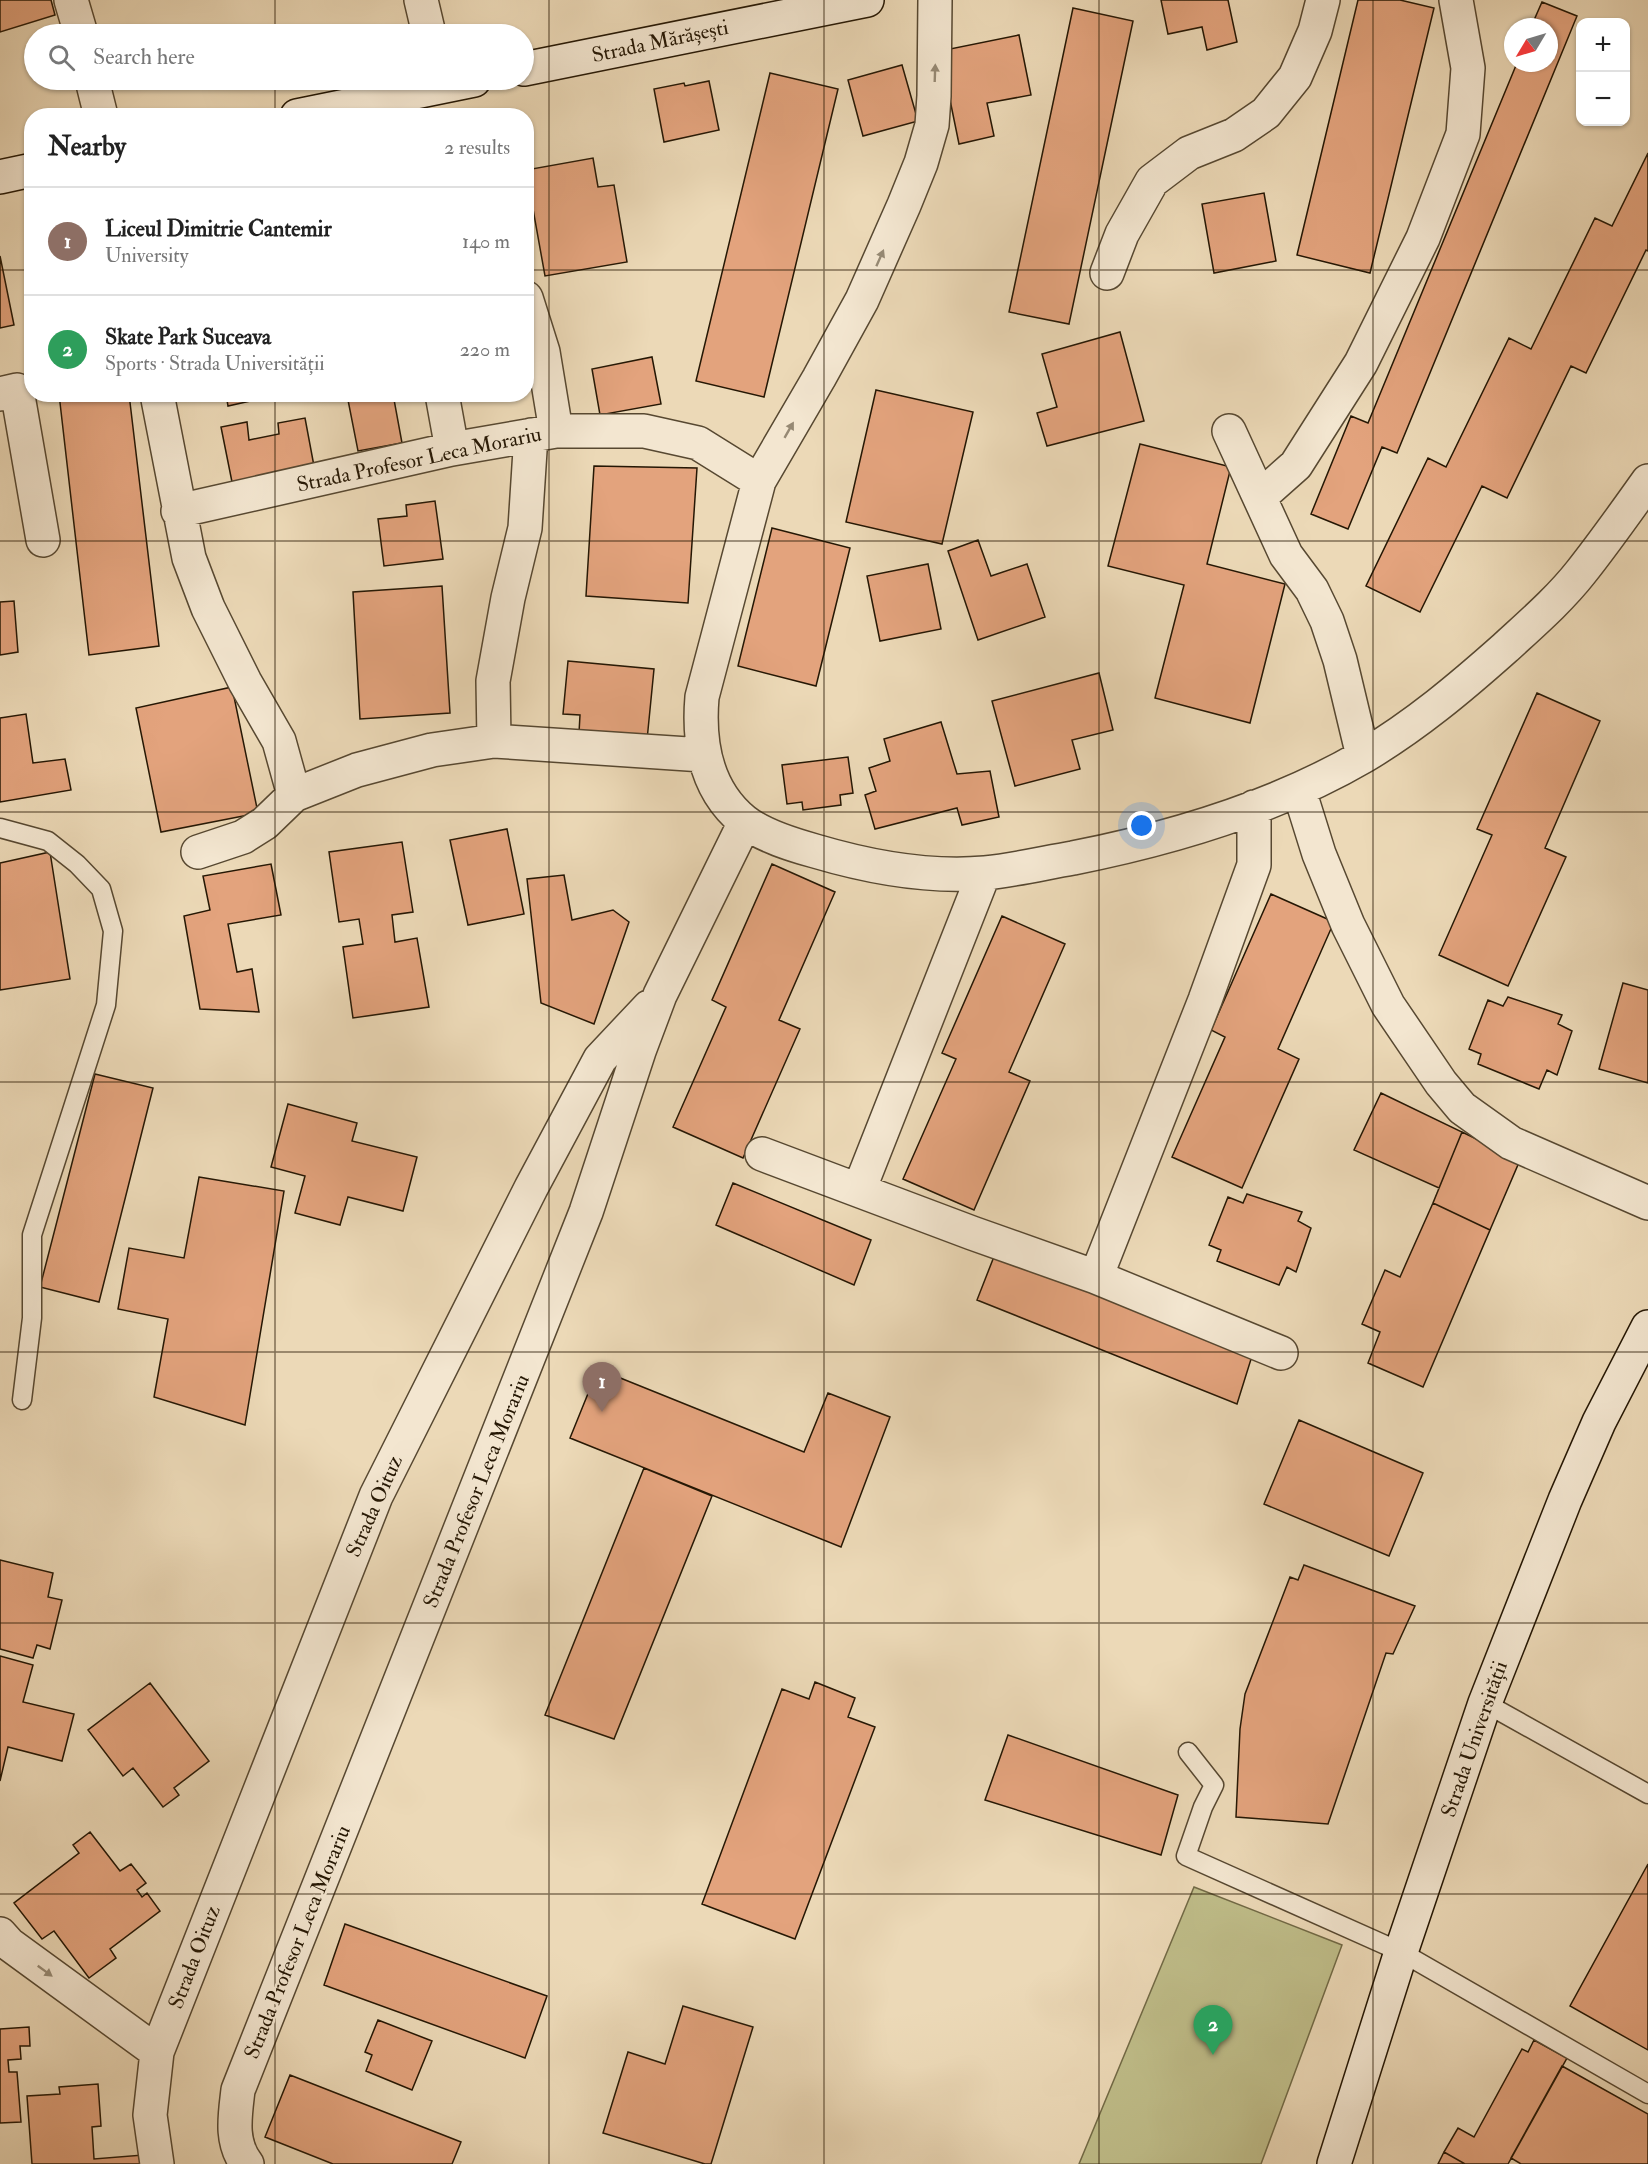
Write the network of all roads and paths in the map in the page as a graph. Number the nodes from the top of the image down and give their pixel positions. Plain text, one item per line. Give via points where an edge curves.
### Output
1 (71, 0) edge
2 (421, 0) edge
3 (867, 0) edge
4 (935, 0) edge
5 (1323, 0) edge
6 (1456, 0) edge
7 (783, 8) edge
8 (78, 24) edge
9 (427, 24) edge
10 (534, 67) edge
11 (94, 90) edge
12 (411, 90) edge
13 (99, 108) edge
14 (332, 108) edge
15 (24, 172) edge
16 (0, 177) edge
17 (1107, 273) dead end
18 (534, 323) edge
19 (0, 394) edge
20 (158, 402) edge
21 (443, 402) edge
22 (1229, 431) dead end
23 (544, 433) junction
24 (452, 448) junction
25 (759, 481) junction
26 (1648, 481) edge
27 (1260, 496) junction
28 (178, 511) junction
29 (44, 540) dead end
30 (494, 741) junction
31 (703, 754) junction
32 (1363, 756) junction
33 (1299, 790) junction
34 (294, 795) junction
35 (1254, 807) junction
36 (745, 822) junction
37 (0, 828) edge
38 (198, 852) dead end
39 (984, 873) junction
40 (660, 995) junction
41 (762, 1154) dead end
42 (859, 1190) junction
43 (1648, 1203) edge
44 (1096, 1277) junction
45 (1648, 1327) edge
46 (1281, 1353) dead end
47 (22, 1400) dead end
48 (1485, 1703) junction
49 (1188, 1752) dead end
50 (1648, 1794) edge
51 (0, 1934) edge
52 (1401, 1952) junction
53 (156, 2052) junction
54 (1648, 2094) edge
55 (157, 2164) edge
56 (247, 2164) edge
57 (1334, 2164) edge

1 - 8 street
2 - 9 street
3 - 7 street, Strada Mărășești
25 -> 4 street via 862,300 921,163 932,124
5 - 17 street via 1315,31 1295,77 1266,113 1234,135 1189,153 1152,181 1122,234
6 - 27 street via 1468,68 1463,134 1423,238 1362,363 1296,465
7 - 10 street, Strada Mărășești
11 - 13 street
12 - 14 street
15 - 16 street
18 - 23 street via 543,352
19 - 29 street via 16,390
20 - 28 street
21 - 24 street
22 - 27 street
23 - 24 street, Strada Profesor Leca Morariu
23 - 25 street, Strada Profesor Leca Morariu via 644,431 699,443
23 - 30 street via 493,681
24 - 28 street, Strada Profesor Leca Morariu
25 - 31 street via 702,698 699,725
26 - 32 street via 1579,574 1526,629 1449,698
27 - 32 street via 1286,555 1312,590 1327,621
28 - 34 street via 189,558 208,608 279,741
30 - 31 street
30 - 34 street via 432,750 357,770
31 - 36 street via 719,794
32 - 33 street
33 - 35 street
33 - 43 street via 1319,854 1348,925 1388,1005 1462,1108 1511,1143
34 - 38 street via 265,823 243,837
35 - 39 street via 1198,828 1113,849
35 - 44 street via 1254,866
36 - 39 street via 786,843 893,870
36 - 40 street, Strada Profesor Leca Morariu
37 - 47 lane via 48,841 77,864 101,889 113,931 106,1005 32,1235 32,1318
39 - 42 street
40 - 53 street, Strada Oituz via 600,1059 376,1496
40 - 56 street, Strada Profesor Leca Morariu via 586,1212 238,2090 234,2129
41 - 42 street
42 - 44 street
44 - 46 street
45 - 48 street, Strada Universității via 1564,1500
48 - 50 lane
48 - 52 street, Strada Universității
49 - 52 lane via 1214,1785 1186,1856
51 -> 53 street
52 - 54 lane
52 - 57 street, Strada Universității
53 - 55 street, Strada Oituz via 150,2115

